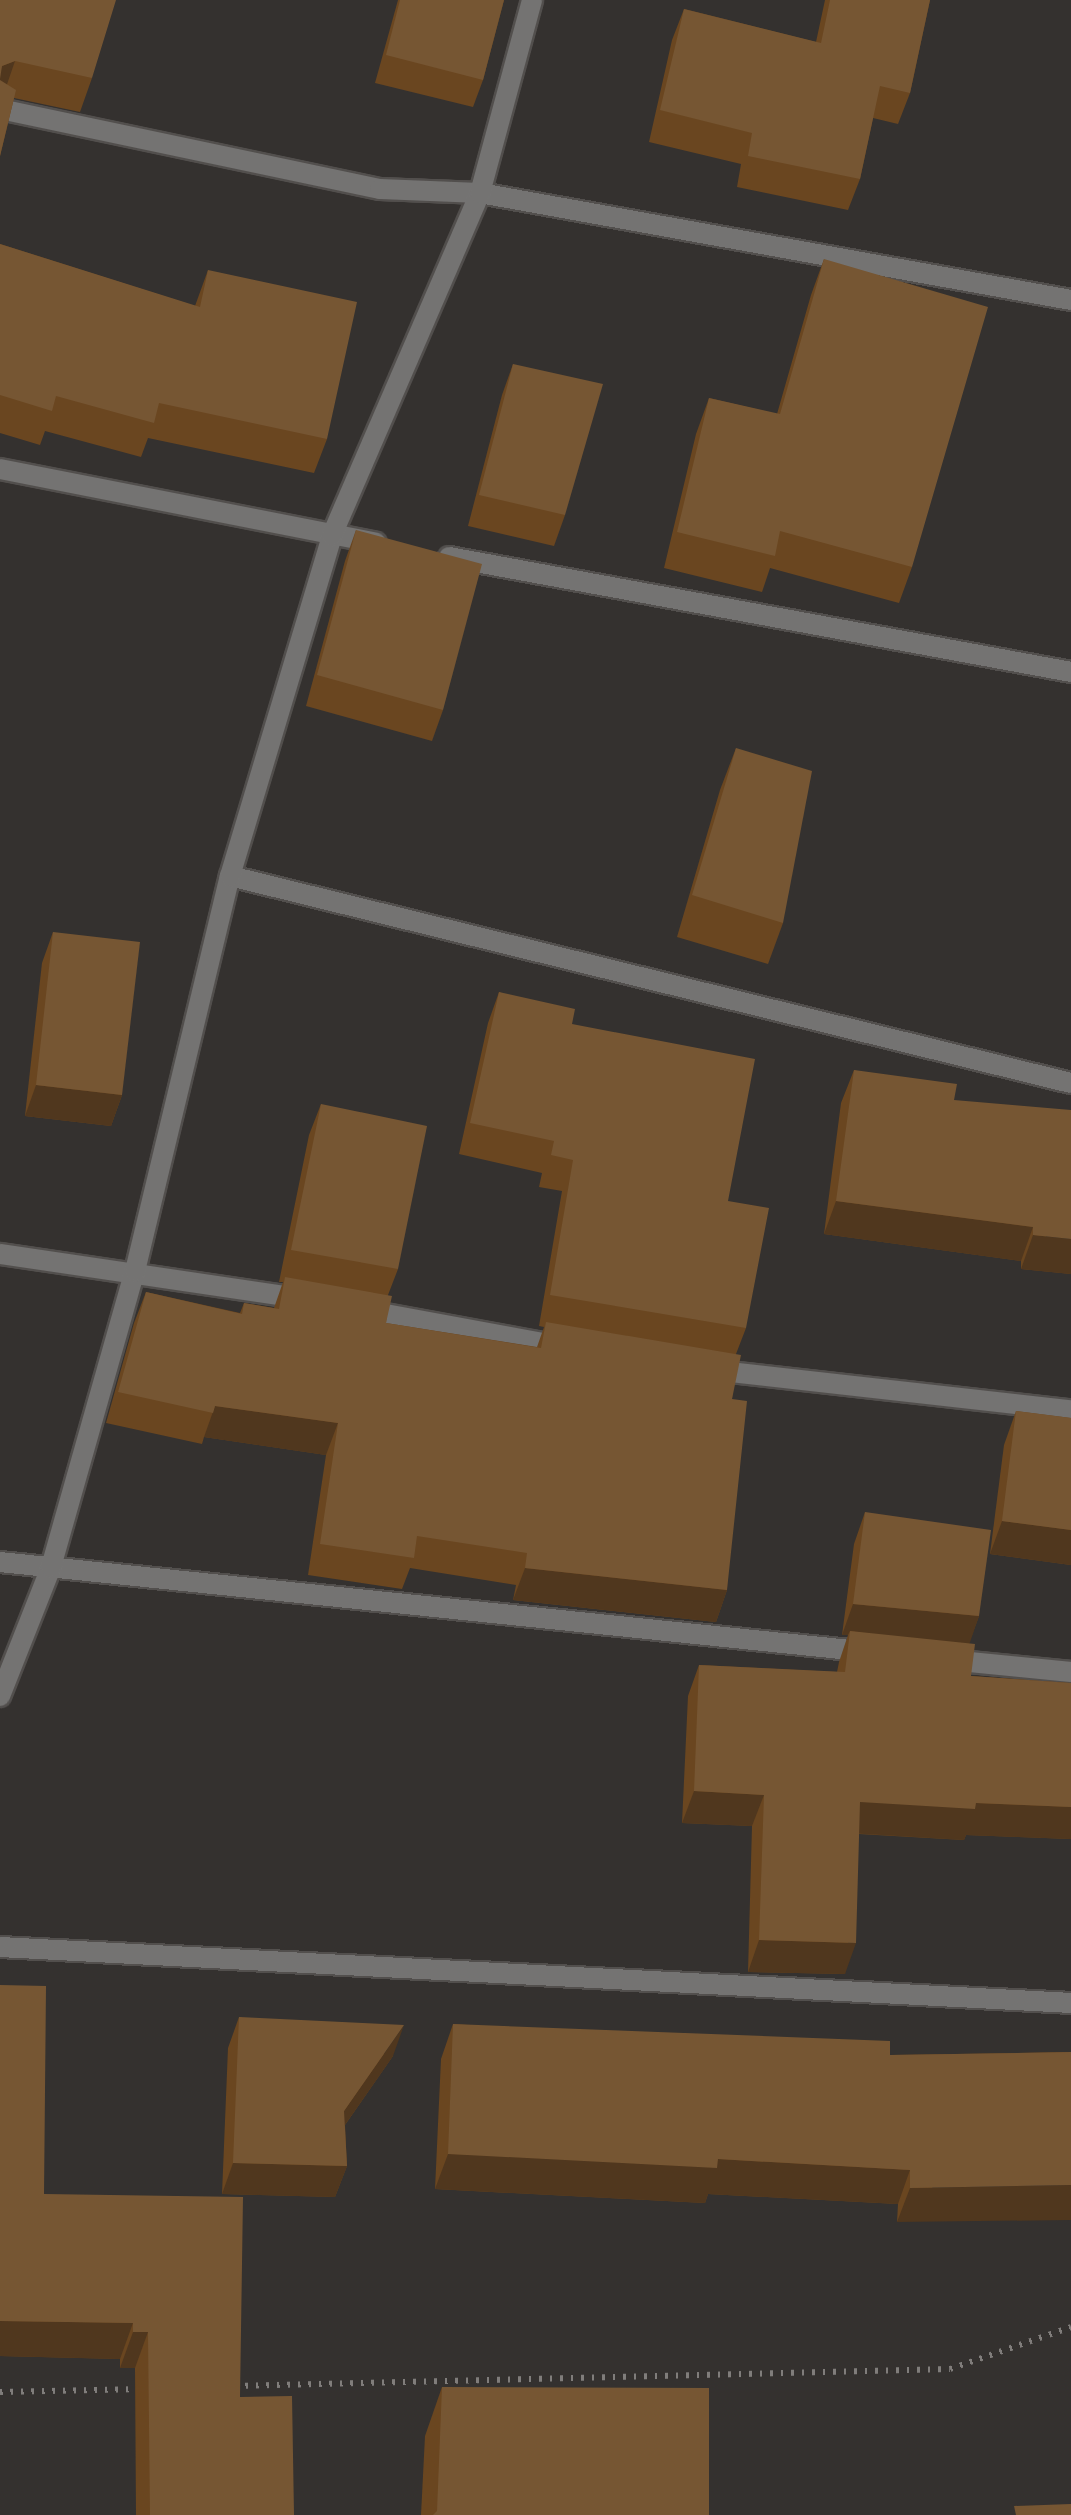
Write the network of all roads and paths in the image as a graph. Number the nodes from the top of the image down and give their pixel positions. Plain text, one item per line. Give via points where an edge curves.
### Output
1 (532, 0) edge
2 (0, 109) edge
3 (480, 193) junction
4 (1071, 300) edge
5 (0, 469) edge
6 (332, 535) junction
7 (390, 546) edge
8 (429, 553) edge
9 (1071, 672) edge
10 (230, 876) junction
11 (1071, 1083) edge
12 (0, 1254) edge
13 (135, 1271) junction
14 (590, 1351) edge
15 (682, 1366) edge
16 (1071, 1410) edge
17 (0, 1562) edge
18 (51, 1567) junction
19 (894, 1654) edge
20 (934, 1658) edge
21 (1071, 1672) edge
22 (0, 1696) edge
23 (0, 1947) edge
24 (1071, 2003) edge
25 (1071, 2326) edge
26 (218, 2386) edge
27 (159, 2388) edge
28 (0, 2392) edge

1 - 3 street
2 - 3 street via 380,189
3 - 4 street
3 - 6 street
5 - 6 street via 254,514
6 - 7 street
6 - 10 street
8 - 9 street
10 - 11 street
10 - 13 street
12 - 13 street
13 - 14 street
13 - 18 street
15 - 16 street
17 - 18 street
18 - 19 street
18 - 22 street
20 - 21 street
23 - 24 street
25 - 26 path via 950,2370
27 - 28 path

